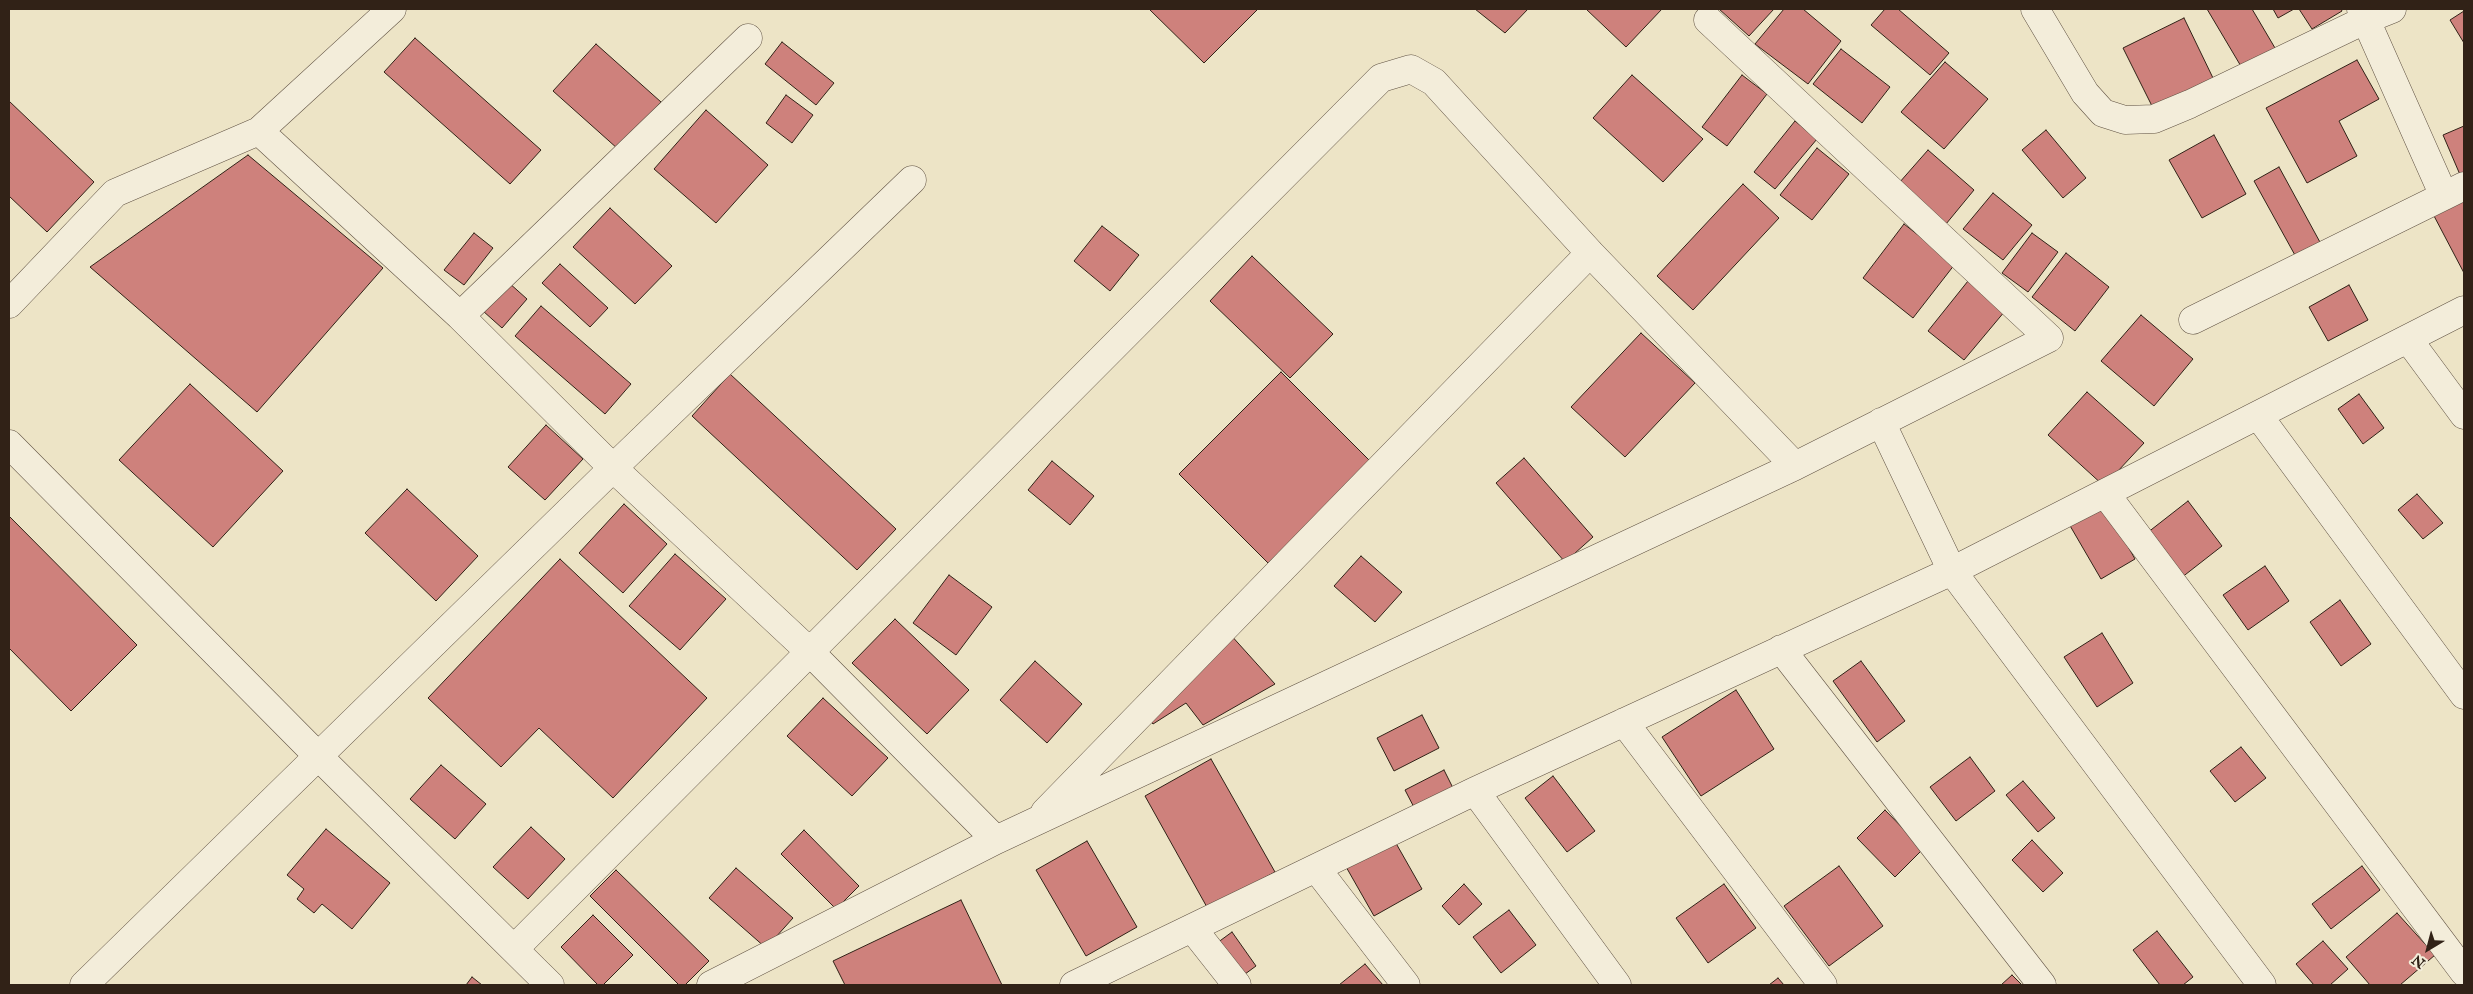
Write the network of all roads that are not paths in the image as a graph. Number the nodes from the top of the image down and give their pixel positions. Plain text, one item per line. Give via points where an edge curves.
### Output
1 (392, 9) edge
2 (2035, 9) edge
3 (2392, 9) edge
4 (2364, 14) edge
5 (1708, 20) dead end
6 (748, 38) dead end
7 (259, 130) junction
8 (912, 180) dead end
9 (2454, 191) edge
10 (1590, 253) junction
11 (9, 304) edge
12 (2464, 310) edge
13 (460, 316) junction
14 (2193, 320) dead end
15 (2408, 339) junction
16 (2258, 415) junction
17 (2464, 415) edge
18 (1881, 422) junction
19 (9, 444) edge
20 (1795, 466) junction
21 (613, 468) junction
22 (2105, 493) junction
23 (1952, 571) junction
24 (1781, 649) junction
25 (810, 652) junction
26 (2464, 695) edge
27 (1624, 722) junction
28 (318, 756) junction
29 (1476, 791) junction
30 (1034, 824) junction
31 (996, 840) junction
32 (1316, 868) junction
33 (1192, 928) junction
34 (515, 948) junction
35 (2464, 972) edge
36 (84, 985) edge
37 (550, 985) edge
38 (711, 985) edge
39 (1074, 985) edge
40 (1237, 985) edge
41 (1406, 985) edge
42 (1618, 985) edge
43 (1824, 985) edge
44 (2042, 985) edge
45 (2262, 985) edge

1 - 7 street
2 - 4 street via 2086,93 2103,113 2126,120 2154,119 2190,104
3 - 4 street
4 - 9 street
5 - 18 street via 2049,338
6 - 13 street
7 - 11 street via 115,193
7 - 13 street
8 - 21 street
9 - 14 street
10 - 20 street
10 - 25 street via 1434,82 1411,68 1381,78
10 - 30 street
12 - 15 street
13 - 21 street
15 - 16 street
15 - 17 street
16 - 22 street
16 - 26 street
18 - 20 street
18 - 23 street
19 - 28 street
20 - 30 street
21 - 25 street
21 - 28 street
22 - 23 street
22 - 35 street
23 - 24 street
23 - 45 street
24 - 27 street
24 - 44 street
25 - 31 street
25 - 34 street
27 - 29 street
27 - 43 street
28 - 34 street
28 - 36 street
29 - 32 street
29 - 42 street
30 - 31 street
31 - 38 street
32 - 33 street
32 - 41 street
33 - 39 street
33 - 40 street
34 - 37 street

